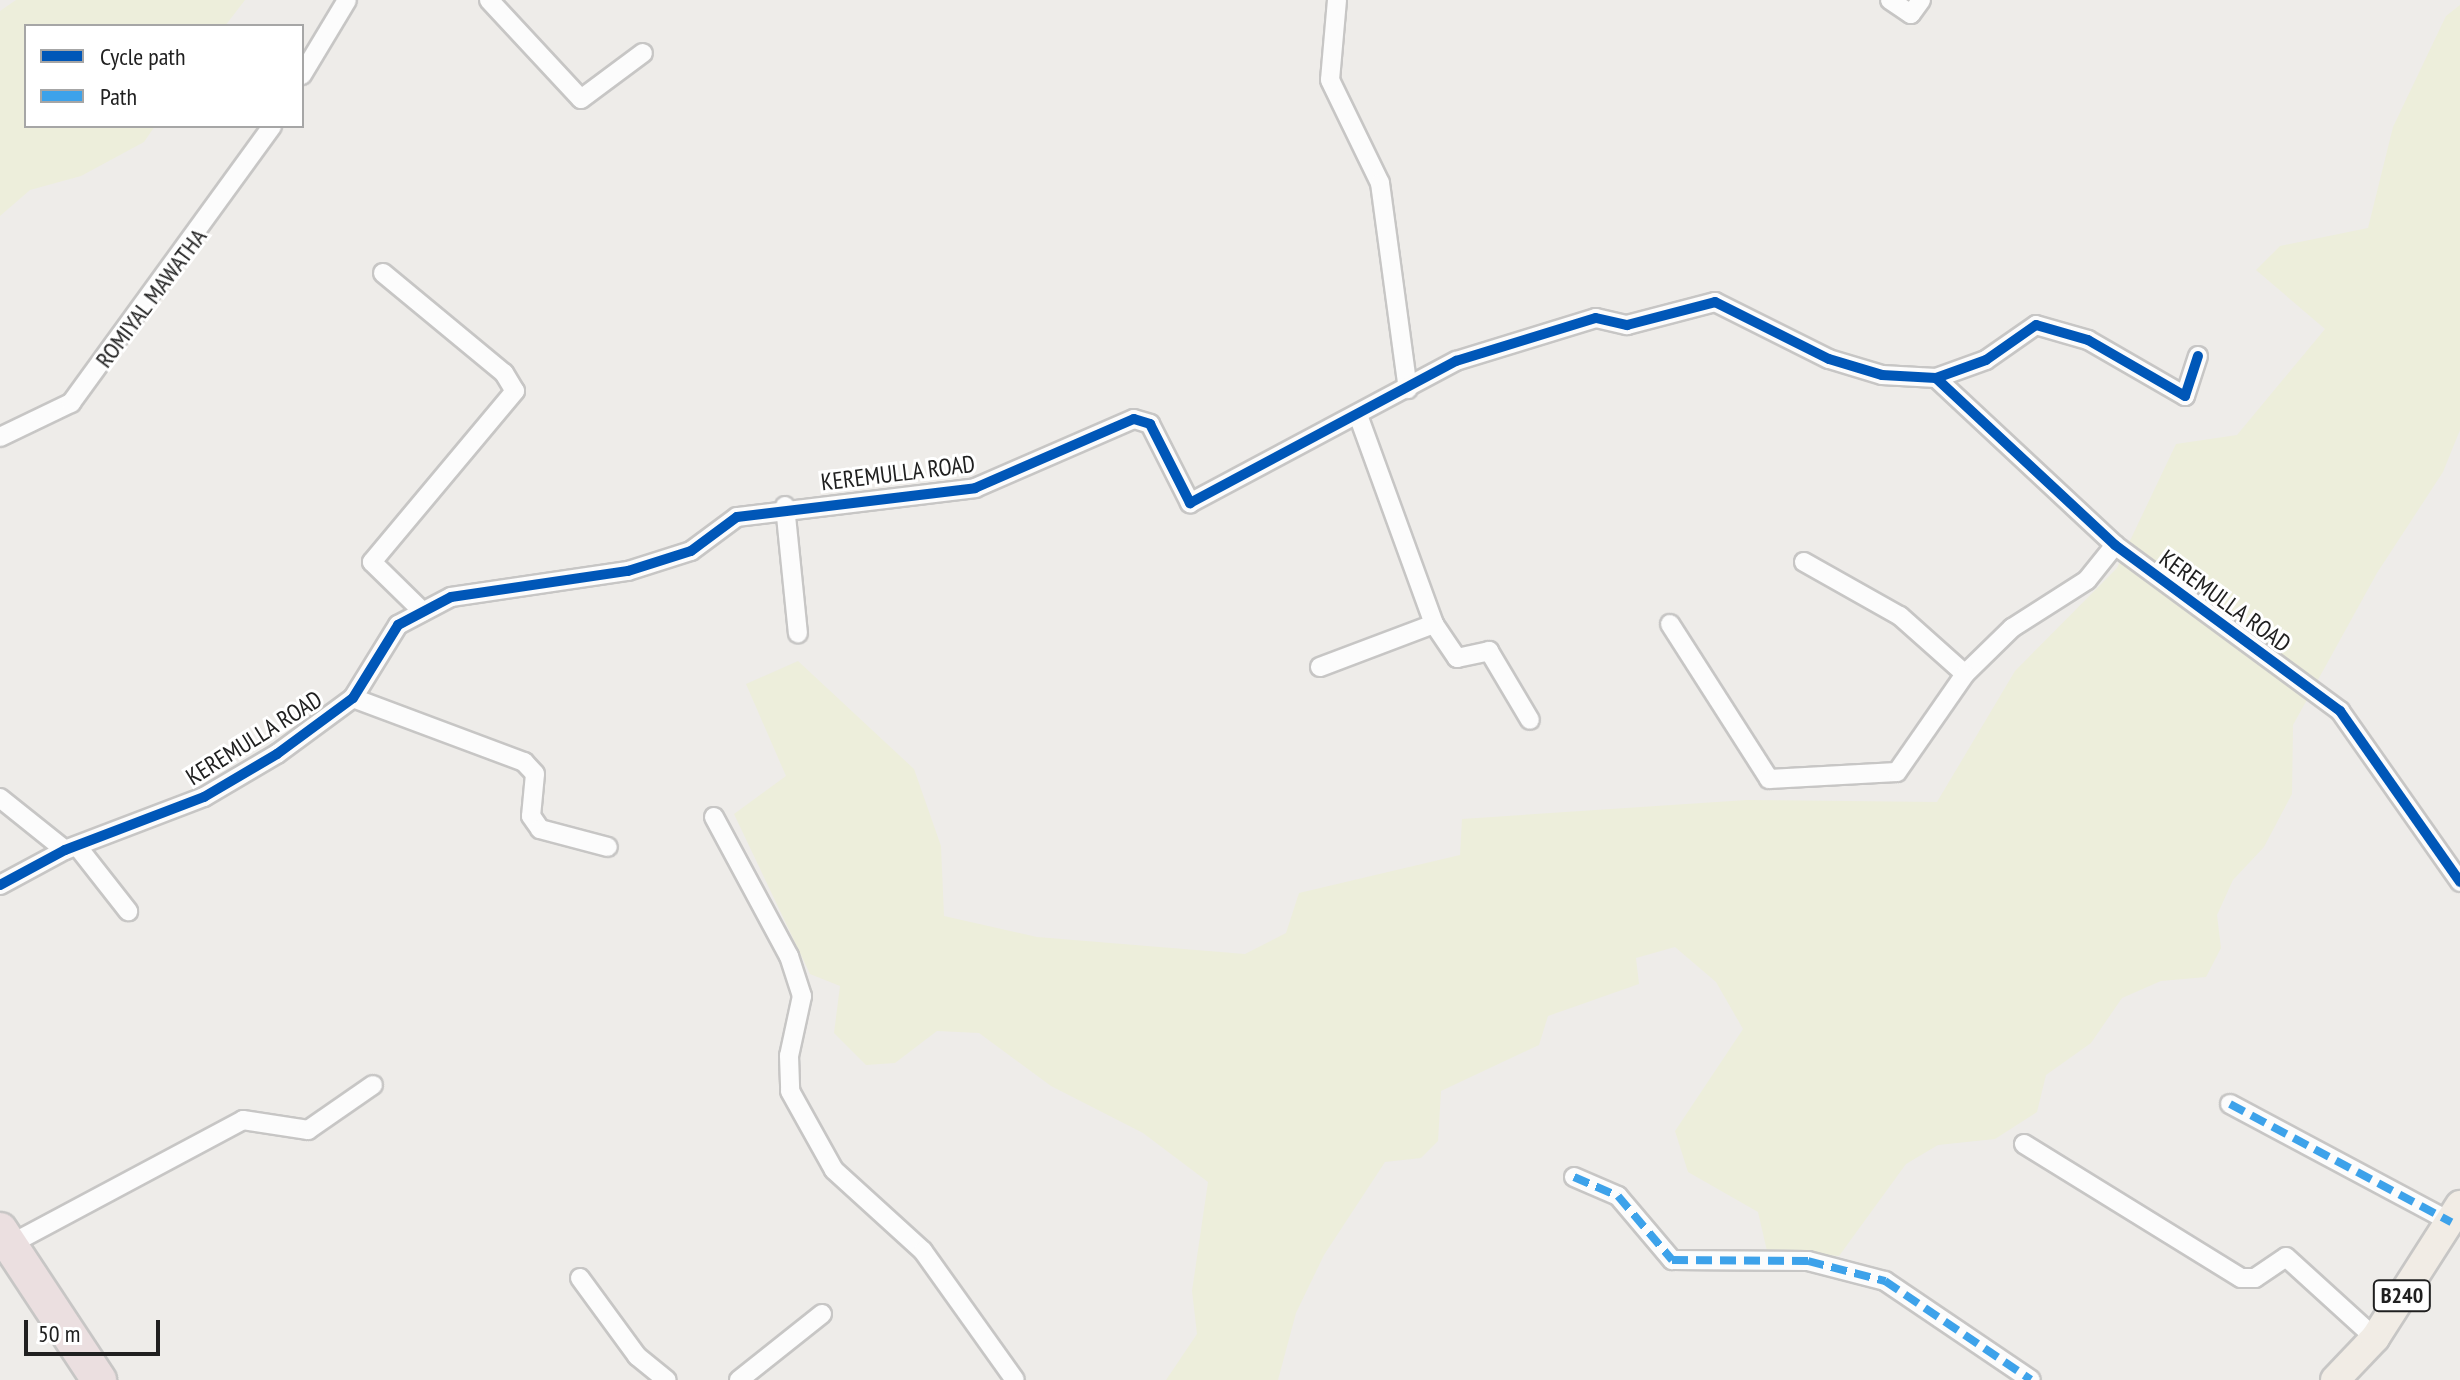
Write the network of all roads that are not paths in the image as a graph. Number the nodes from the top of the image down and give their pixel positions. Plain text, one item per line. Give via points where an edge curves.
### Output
1 (347, 0) edge
2 (489, 0) edge
3 (1337, 0) edge
4 (1890, 0) edge
5 (1921, 0) edge
6 (643, 53) dead end
7 (304, 72) edge
8 (271, 128) edge
9 (383, 273) dead end
10 (2198, 356) dead end
11 (1936, 378) junction
12 (1408, 389) junction
13 (1358, 415) junction
14 (0, 437) edge
15 (785, 506) junction
16 (2115, 545) junction
17 (1804, 562) dead end
18 (423, 612) junction
19 (1434, 624) junction
20 (1670, 624) dead end
21 (798, 633) dead end
22 (1320, 667) dead end
23 (1965, 674) junction
24 (353, 698) junction
25 (1530, 720) dead end
26 (0, 798) edge
27 (714, 817) dead end
28 (608, 847) dead end
29 (71, 848) junction
30 (2460, 882) edge
31 (0, 885) edge
32 (128, 911) dead end
33 (373, 1085) dead end
34 (2230, 1104) dead end
35 (2024, 1144) dead end
36 (1574, 1177) dead end
37 (2455, 1214) edge
38 (6, 1237) edge
39 (580, 1278) dead end
40 (822, 1314) dead end
41 (2375, 1338) junction
42 (99, 1380) edge
43 (667, 1380) edge
44 (739, 1380) edge
45 (1015, 1380) edge
46 (2031, 1380) edge
47 (2335, 1380) edge

1 - 7 street
2 - 6 street via 581,99
3 - 12 street via 1330,80 1380,183
4 - 5 street via 1911,14
8 - 14 street, ROMIYAL MAWATHA via 71,403
9 - 18 street via 504,373 515,391 372,562
10 - 11 street, KEREMULLA ROAD via 2185,396 2088,340 2036,325 1986,360
11 - 12 street, KEREMULLA ROAD via 1882,375 1829,359 1715,302 1627,325 1596,318 1456,361
11 - 16 street, KEREMULLA ROAD
12 - 13 street, KEREMULLA ROAD
13 - 15 street, KEREMULLA ROAD via 1190,503 1150,424 1134,419 975,488
13 - 19 street
15 - 18 street, KEREMULLA ROAD via 737,517 691,551 628,571 493,587
15 - 21 street
16 - 23 street via 2087,580 2012,628
16 - 30 street, KEREMULLA ROAD via 2340,711
17 - 23 street via 1900,616
18 - 24 street, KEREMULLA ROAD via 398,625
19 - 22 street
19 - 25 street via 1457,658 1489,651
20 - 23 street via 1769,779 1897,772
24 - 28 street via 524,762 535,774 531,816 540,829
24 - 29 street, KEREMULLA ROAD via 204,797
26 - 29 street
27 - 45 street via 789,956 802,996 789,1056 790,1091 834,1170 923,1251
29 - 31 street, KEREMULLA ROAD
29 - 32 street
33 - 38 street via 308,1130 243,1120
34 - 37 street
35 - 41 street via 2241,1278 2255,1278 2286,1257
36 - 46 street via 1618,1196 1672,1260 1685,1266 1808,1261 1885,1281
37 - 41 main road, B240
38 - 42 highway
39 - 43 street via 637,1356
40 - 44 street
41 - 47 main road, B240

